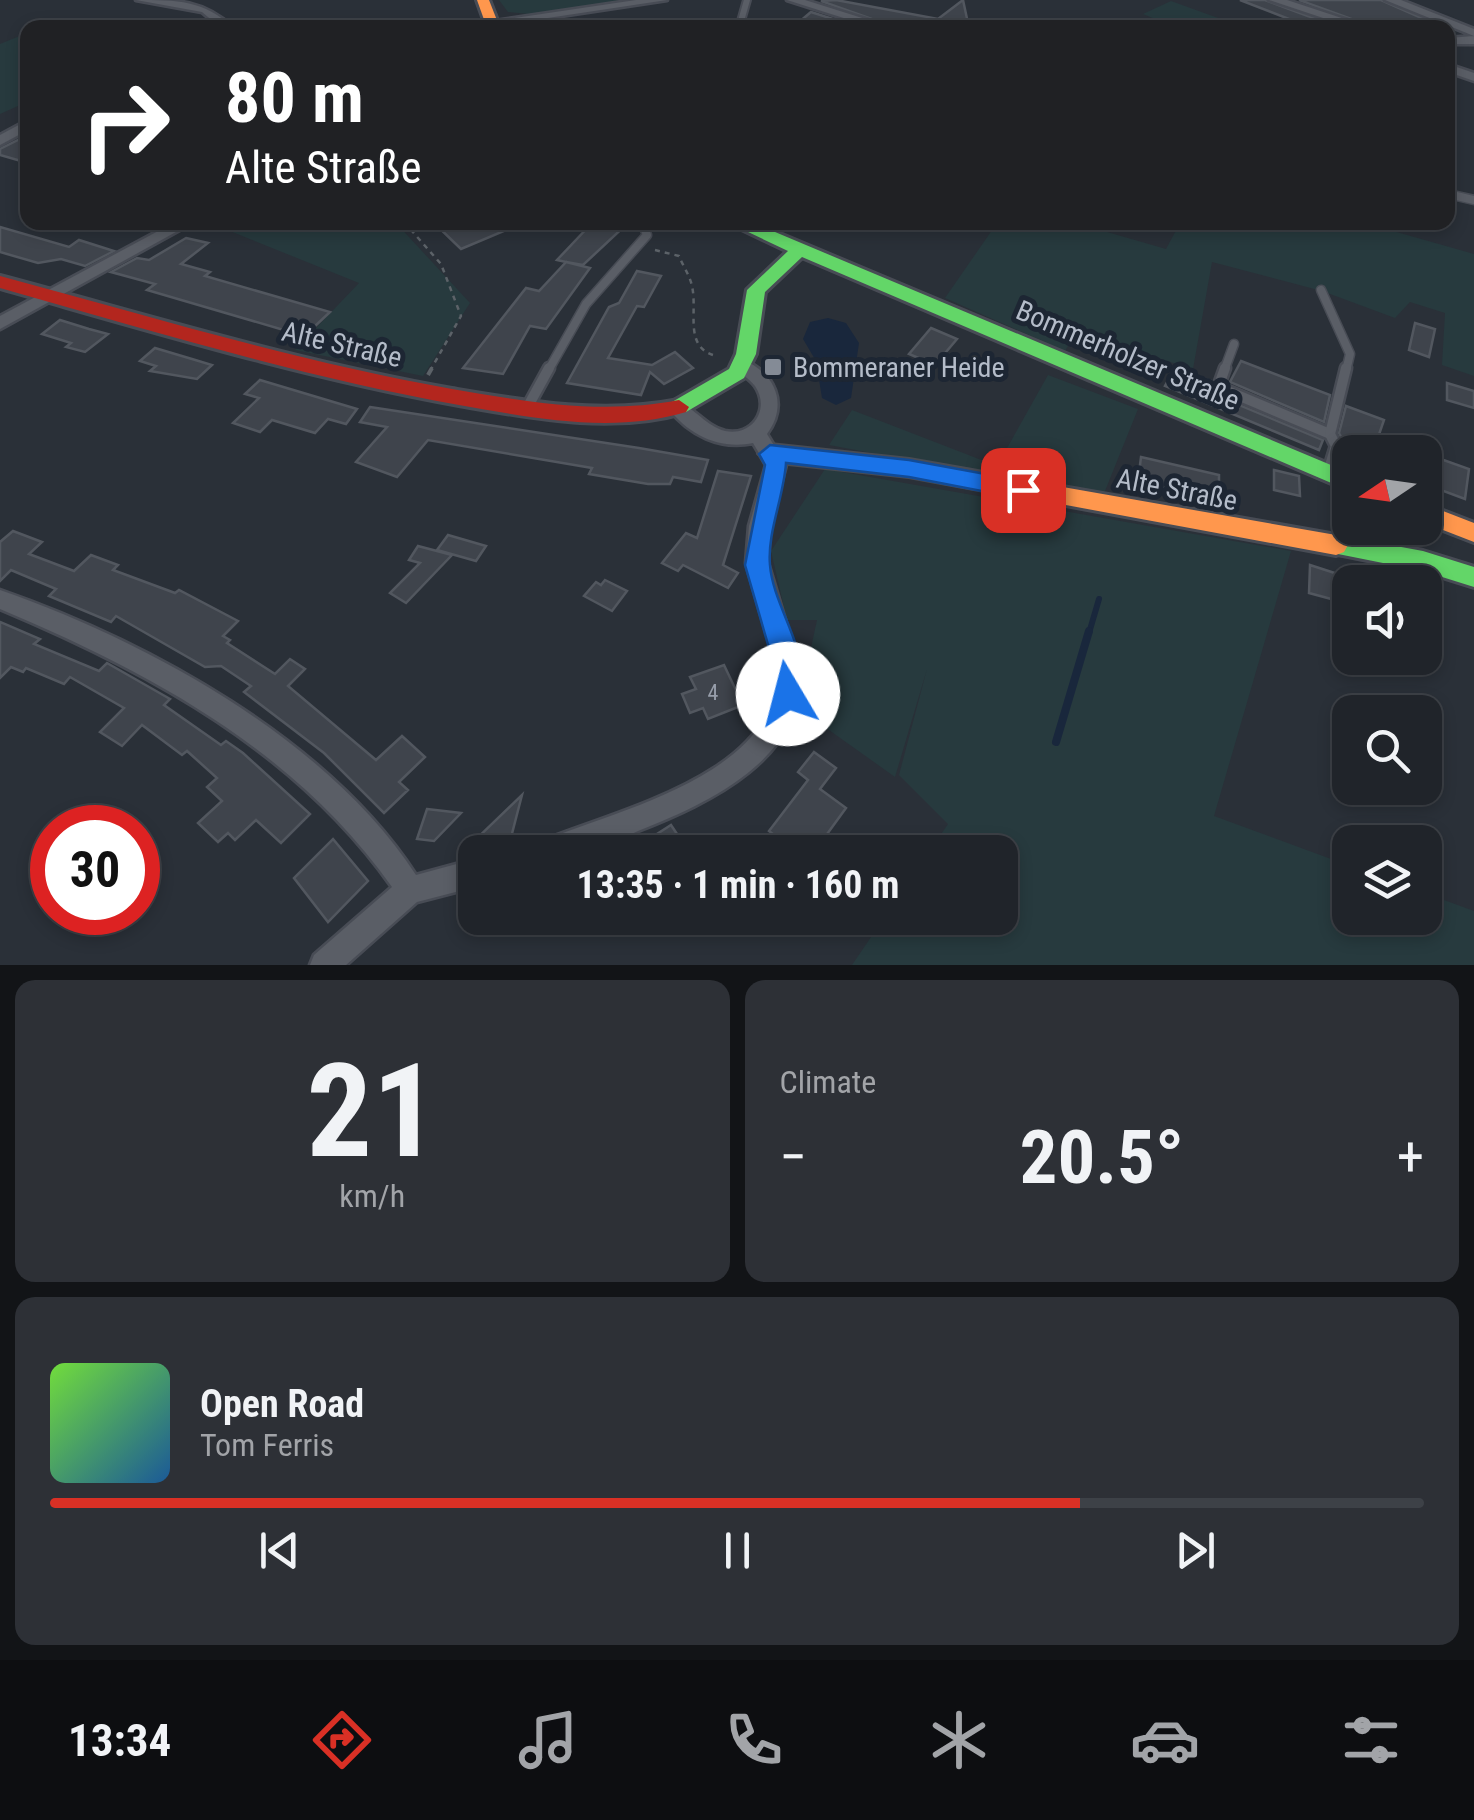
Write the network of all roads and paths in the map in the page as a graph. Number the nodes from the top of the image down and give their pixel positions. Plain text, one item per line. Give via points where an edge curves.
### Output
1 (142, 0) edge
2 (661, 0) edge
3 (793, 0) edge
4 (1275, 0) edge
5 (1391, 0) edge
6 (214, 20) edge
7 (527, 20) edge
8 (862, 20) edge
9 (1341, 20) edge
10 (1437, 20) edge
11 (172, 230) edge
12 (412, 230) edge
13 (645, 230) edge
14 (753, 230) edge
15 (638, 245) junction
16 (799, 250) junction
17 (0, 282) edge
18 (1322, 290) dead end
19 (48, 296) junction
20 (0, 324) edge
21 (1234, 344) dead end
22 (744, 360) junction
23 (417, 391) junction
24 (526, 408) junction
25 (678, 409) junction
26 (1330, 434) junction
27 (1332, 438) edge
28 (764, 444) junction
29 (1332, 474) edge
30 (1442, 521) edge
31 (1474, 533) edge
32 (1474, 577) edge
33 (0, 600) edge
34 (590, 835) edge
35 (458, 877) edge
36 (410, 890) junction
37 (324, 965) edge

1 - 6 street via 198,7
2 - 7 street
3 - 8 street
4 - 9 street
5 - 10 street
11 - 19 street
12 - 23 path via 441,260 461,316
13 - 15 lane
14 - 16 street, Bommerholzer Straße
15 - 22 path via 680,256 702,352
15 - 24 lane via 586,304
16 - 22 street via 756,290
16 - 29 street, Bommerholzer Straße
17 - 19 street, Alte Straße
18 - 26 lane via 1350,354
19 - 20 street
19 - 23 street, Alte Straße via 364,383
21 - 26 lane via 1223,390
22 - 25 street, Alte Straße via 720,388
22 - 28 street via 772,406
23 - 24 street, Alte Straße
24 - 25 street, Alte Straße via 619,418
25 - 28 street, Alte Straße via 706,432
26 - 27 lane
28 - 32 street, Alte Straße via 1423,561
28 - 34 street via 776,465 757,565 790,681 781,720 760,748 725,774
30 - 31 street
33 - 36 street via 172,674 232,714 371,837
35 - 36 street
36 - 37 street

